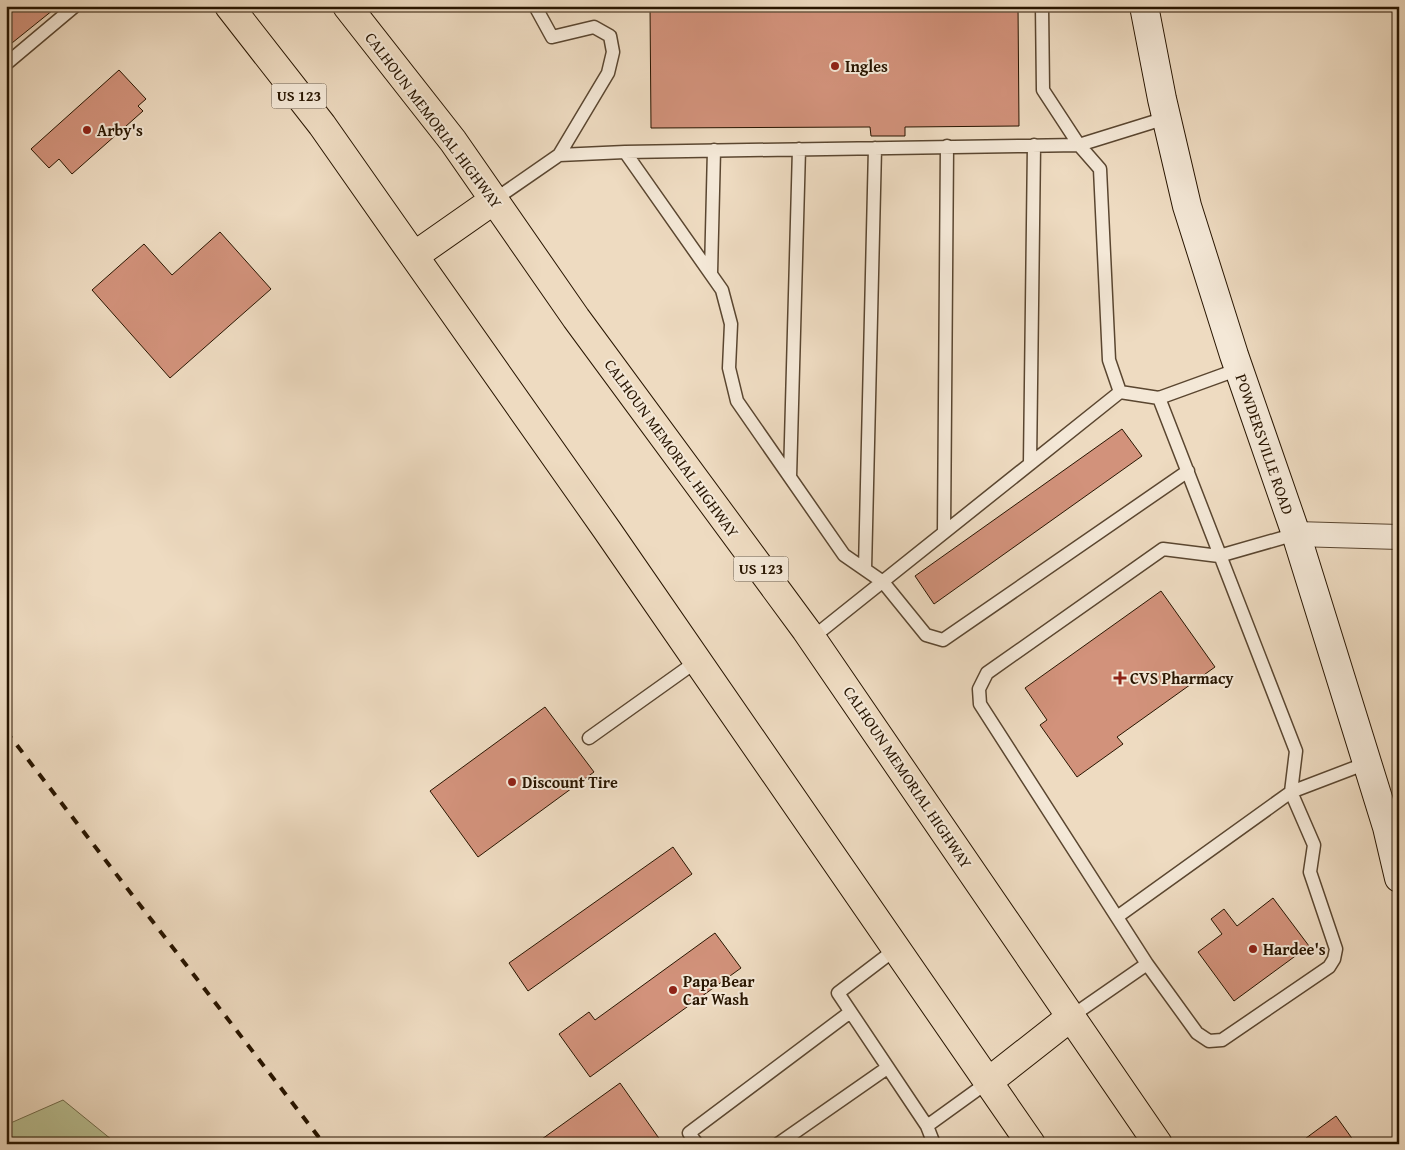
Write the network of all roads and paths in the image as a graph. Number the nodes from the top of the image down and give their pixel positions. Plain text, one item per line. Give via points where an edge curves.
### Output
1 (75, 6) edge
2 (228, 6) edge
3 (347, 6) edge
4 (535, 6) edge
5 (1042, 6) edge
6 (1144, 6) edge
7 (6, 64) edge
8 (1166, 118) junction
9 (1079, 144) junction
10 (1034, 145) junction
11 (947, 146) junction
12 (875, 148) junction
13 (799, 149) junction
14 (714, 150) junction
15 (625, 152) junction
16 (559, 155) junction
17 (494, 200) junction
18 (414, 256) junction
19 (711, 273) junction
20 (1239, 368) junction
21 (1120, 392) junction
22 (1159, 398) junction
23 (1030, 464) junction
24 (1188, 471) junction
25 (790, 477) junction
26 (944, 532) junction
27 (1296, 534) junction
28 (1399, 537) edge
29 (1219, 556) junction
30 (865, 569) junction
31 (883, 582) junction
32 (812, 638) junction
33 (698, 661) junction
34 (589, 738) dead end
35 (1367, 763) junction
36 (1292, 792) junction
37 (1399, 878) edge
38 (1117, 917) junction
39 (896, 948) junction
40 (1147, 964) junction
41 (849, 1013) junction
42 (1072, 1016) junction
43 (887, 1068) junction
44 (988, 1082) junction
45 (927, 1126) junction
46 (696, 1144) edge
47 (778, 1144) edge
48 (934, 1144) edge
49 (1031, 1144) edge
50 (1158, 1144) edge

1 - 7 lane
2 - 18 highway, US 123 via 322,126
3 - 17 highway, CALHOUN MEMORIAL HIGHWAY / US 123 via 453,141
4 - 16 lane via 552,37 594,27 610,36 613,52 608,73
5 - 9 lane via 1043,90
6 - 8 street, POWDERSVILLE ROAD
8 - 9 lane
8 - 20 street, POWDERSVILLE ROAD via 1187,206
9 - 10 lane
9 - 21 lane via 1100,169 1109,360
10 - 11 lane
10 - 23 lane
11 - 12 lane
11 - 26 lane
12 - 13 lane
12 - 30 lane
13 - 14 lane
13 - 25 lane
14 - 15 lane
14 - 19 lane
15 - 16 lane
15 - 19 lane
16 - 17 lane
17 - 18 highway
17 - 32 highway, CALHOUN MEMORIAL HIGHWAY / US 123 via 576,318
18 - 33 highway, US 123
19 - 25 lane via 722,290 731,324 729,368 737,401
20 - 22 lane
20 - 27 street, POWDERSVILLE ROAD
21 - 22 lane
21 - 23 lane
22 - 24 lane
23 - 26 lane
24 - 29 lane
24 - 31 lane via 943,640 926,635
25 - 30 lane via 844,556
26 - 31 lane
27 - 28 street
27 - 29 lane
27 - 35 street, POWDERSVILLE ROAD
29 - 36 lane via 1296,751
29 - 38 lane via 1163,549 987,673 979,689 980,704
30 - 31 lane
31 - 32 lane
32 - 42 highway, CALHOUN MEMORIAL HIGHWAY / US 123
33 - 34 lane
33 - 39 highway, US 123
35 - 36 lane
35 - 37 street, POWDERSVILLE ROAD
36 - 38 lane
36 - 40 lane via 1314,845 1310,872 1336,949 1329,966 1222,1040 1209,1041 1197,1033
38 - 40 lane
39 - 41 lane via 838,993
39 - 44 highway, US 123
40 - 42 lane
41 - 43 lane
41 - 46 lane via 689,1133
42 - 44 highway
42 - 50 highway, CALHOUN MEMORIAL HIGHWAY / US 123
43 - 45 lane
43 - 47 lane
44 - 45 lane
44 - 49 highway, US 123
45 - 48 lane

